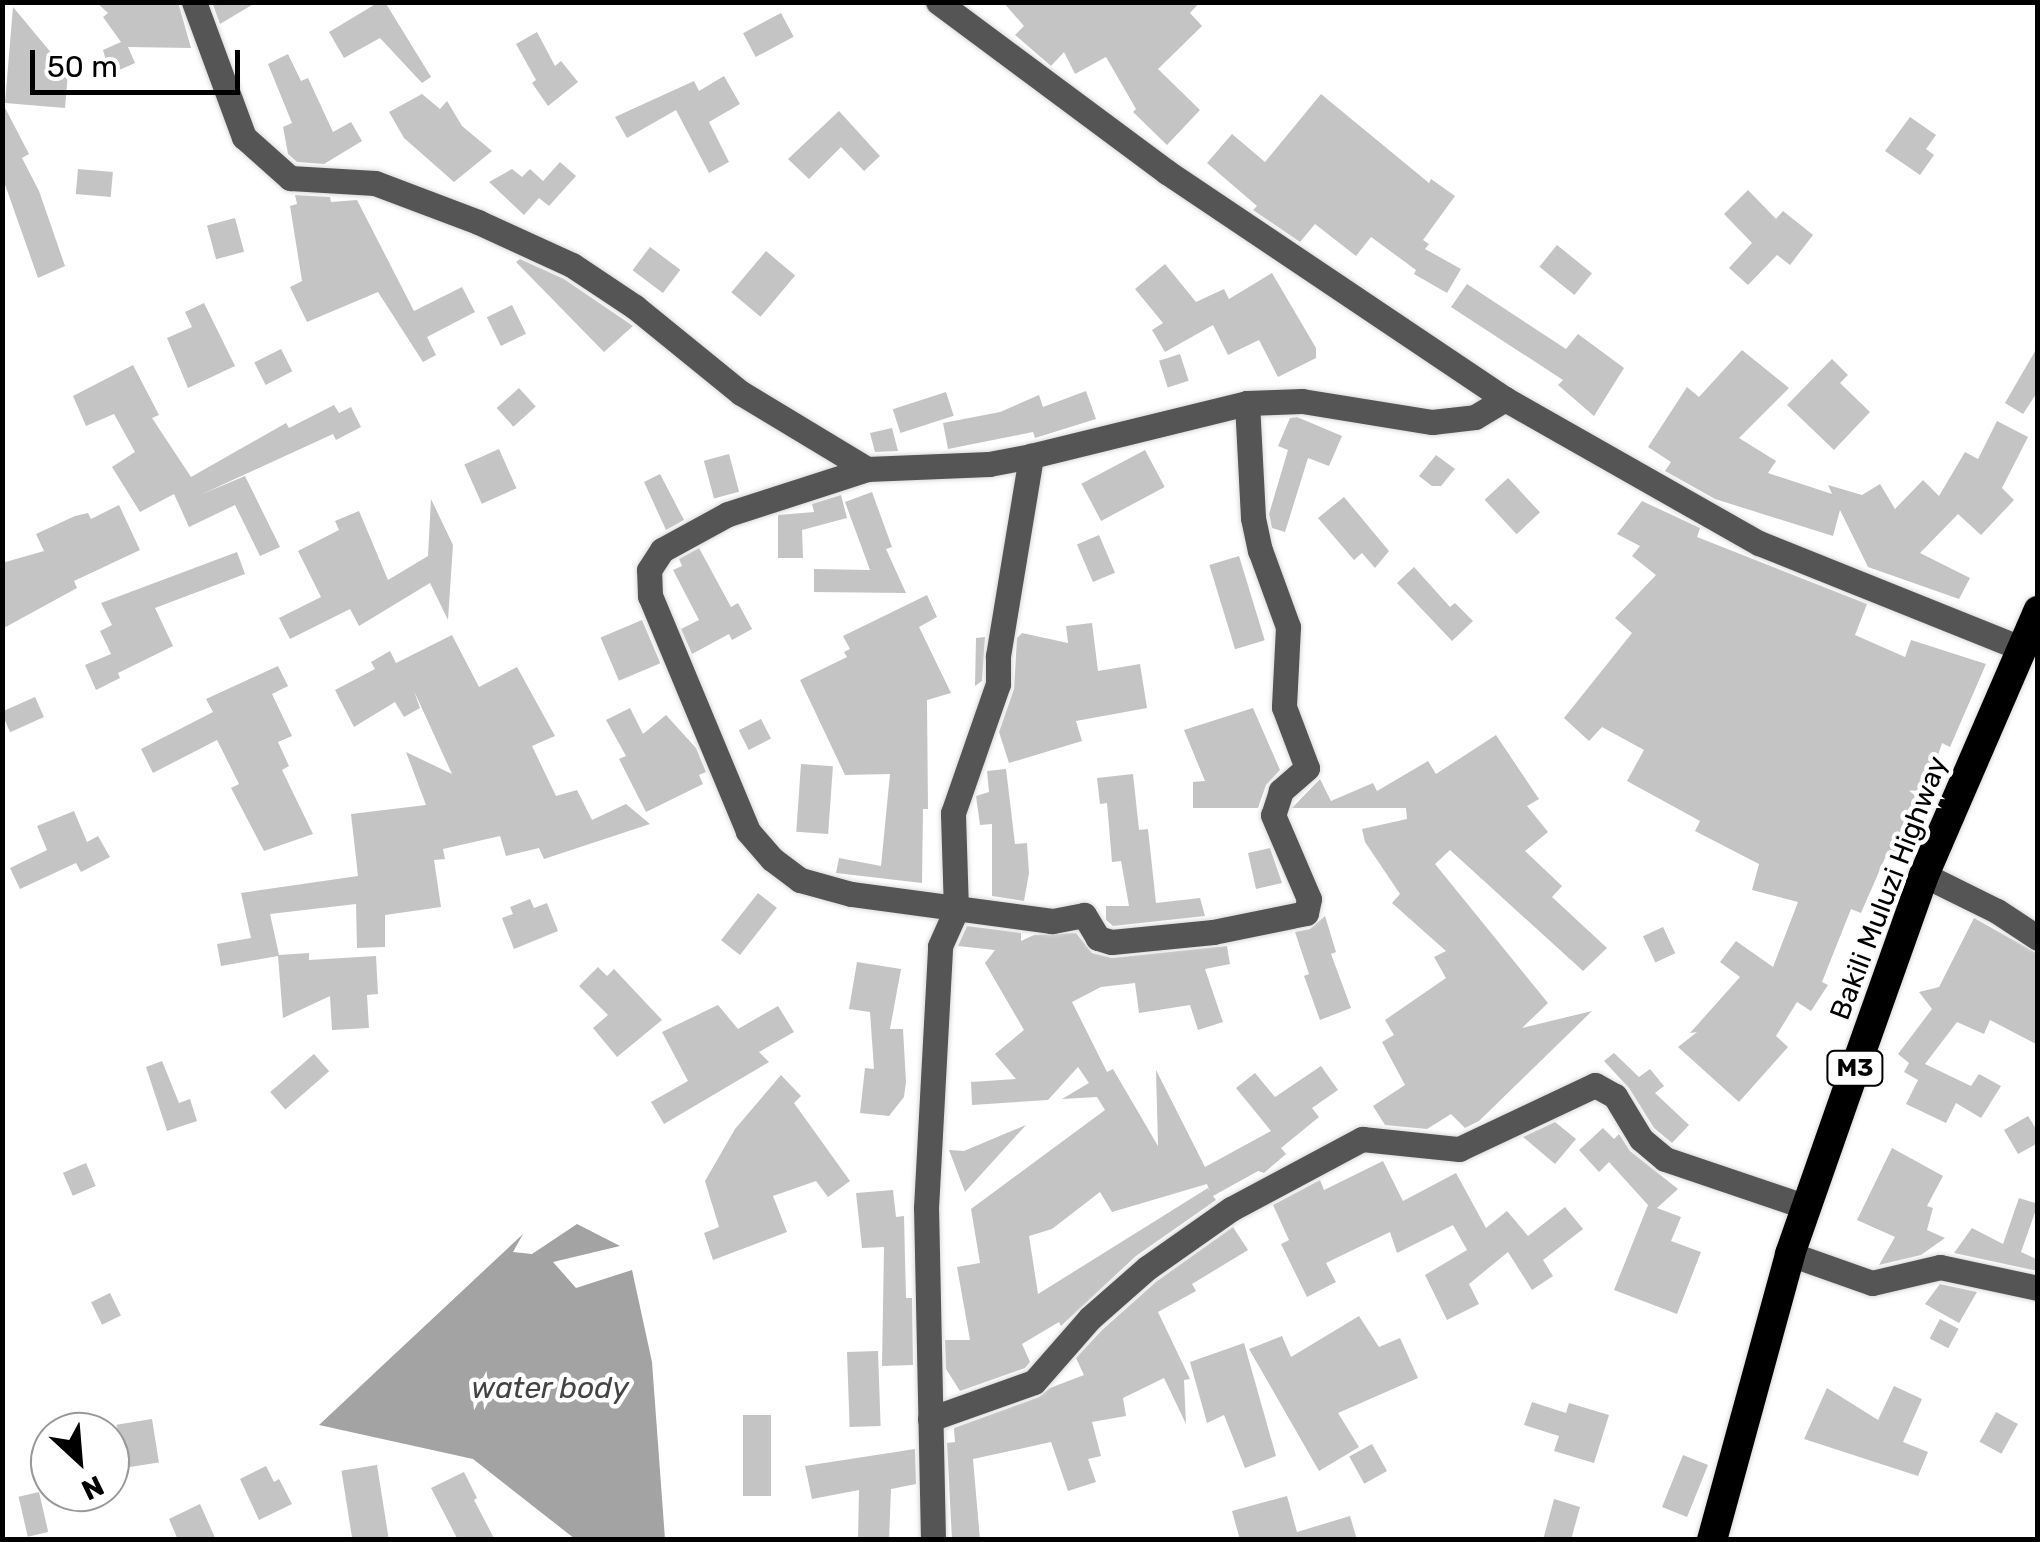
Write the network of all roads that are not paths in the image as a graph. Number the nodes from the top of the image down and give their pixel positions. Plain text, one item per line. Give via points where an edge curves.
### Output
1 (194, 2) edge
2 (938, 2) edge
3 (1505, 399) junction
4 (1247, 403) junction
5 (1031, 456) junction
6 (866, 469) junction
7 (2038, 610) edge
8 (2020, 648) junction
9 (1924, 875) junction
10 (956, 910) junction
11 (2038, 938) edge
12 (1807, 1207) junction
13 (1790, 1254) junction
14 (2038, 1288) edge
15 (930, 1419) junction
16 (933, 1540) edge
17 (1712, 1540) edge

1 - 6 street via 244,137 290,178 376,183 572,265 741,393
2 - 3 street via 1138,152
3 - 4 street via 1474,417 1432,422 1302,401
3 - 8 street via 1759,543
4 - 5 street
4 - 10 street via 1254,518 1288,627 1284,707 1307,768 1281,791 1273,815 1309,899 1306,913 1213,932 1111,942 1098,938 1084,915 1052,921
5 - 6 street
5 - 10 street via 998,684 953,813
6 - 10 street via 728,514 673,542 653,560 650,596 748,830 772,859 800,880
7 - 8 highway, Bakili Muluzi Highway / M3
8 - 9 highway, Bakili Muluzi Highway / M3
9 - 11 street
9 - 12 highway, Bakili Muluzi Highway / M3
10 - 15 street via 940,946 934,1024 926,1208
12 - 13 highway, Bakili Muluzi Highway / M3
12 - 15 street via 1665,1159 1640,1139 1615,1096 1594,1085 1459,1148 1362,1139 1230,1209 1146,1268 1034,1382
13 - 14 street via 1872,1283 1940,1267
13 - 17 highway, Bakili Muluzi Highway / M3
15 - 16 street

